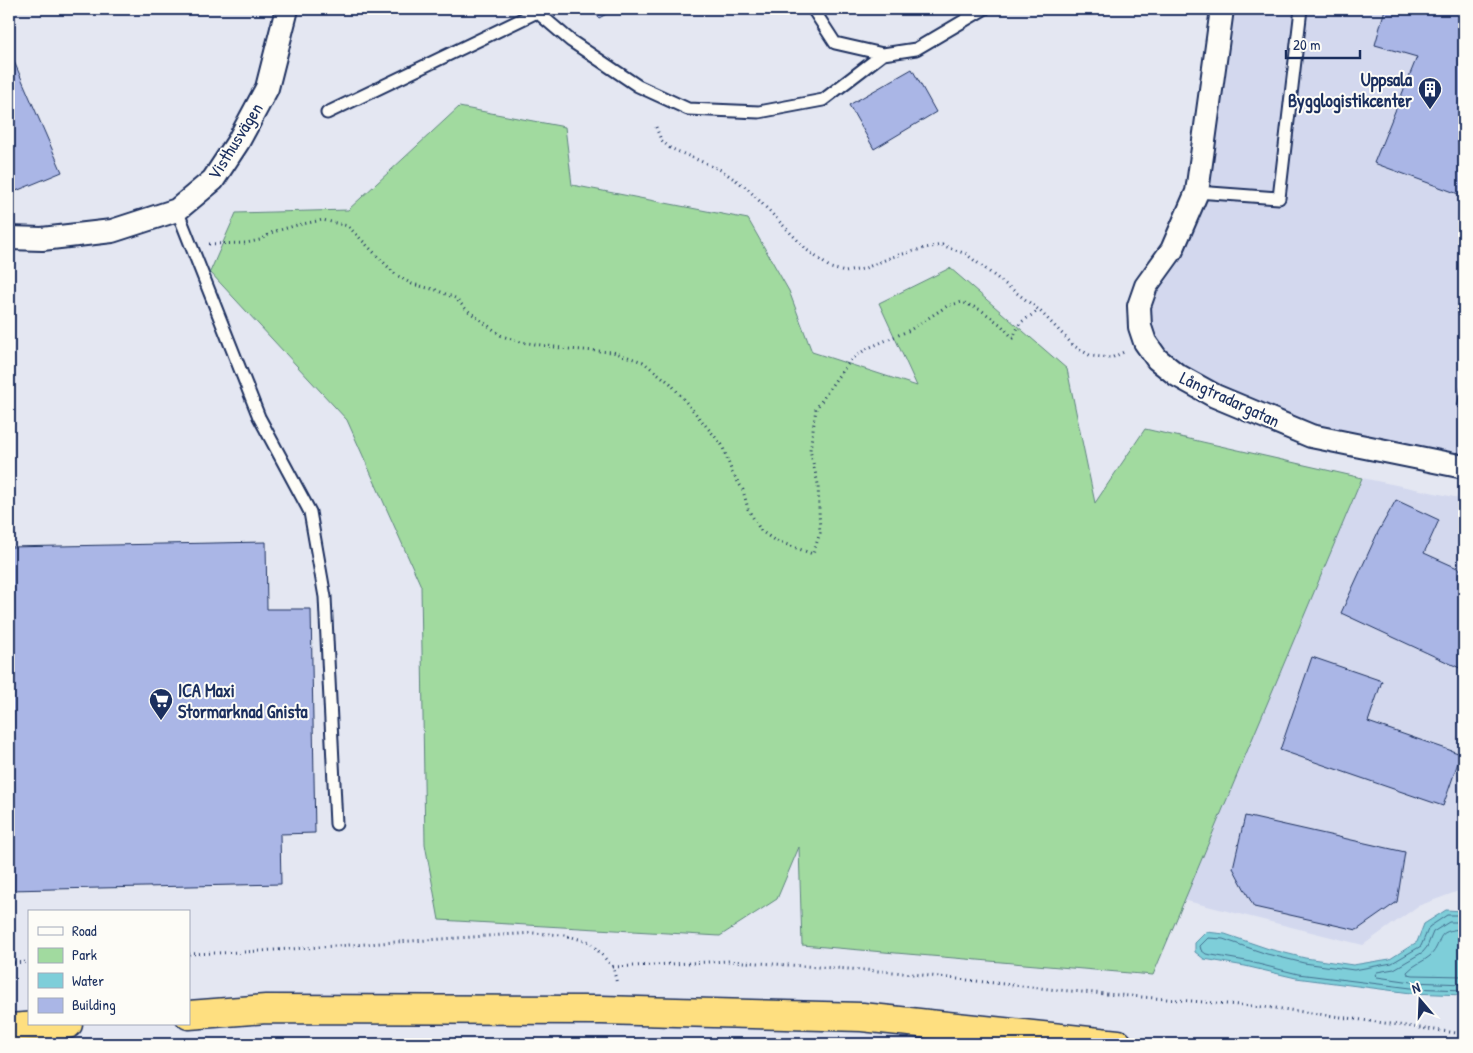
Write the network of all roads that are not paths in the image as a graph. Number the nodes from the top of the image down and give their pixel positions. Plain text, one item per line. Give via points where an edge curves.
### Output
1 (287, 9) edge
2 (813, 9) edge
3 (984, 9) edge
4 (1222, 9) edge
5 (1301, 9) edge
6 (536, 11) edge
7 (883, 54) junction
8 (327, 113) dead end
9 (1197, 192) junction
10 (178, 210) junction
11 (9, 238) edge
12 (1464, 467) edge
13 (336, 824) dead end
14 (190, 1015) edge
15 (38, 1026) edge
16 (9, 1028) edge
17 (1118, 1044) edge

1 - 10 street, Visthusvägen via 267,88 238,142 213,180
2 - 7 lane via 835,43
3 - 7 lane via 916,49
4 - 9 street, Långtradargatan
5 - 9 lane via 1279,198
6 - 7 lane via 570,41 638,86 688,109 759,112 824,100
6 - 8 lane
9 - 12 street, Långtradargatan via 1172,250 1146,286 1139,306 1145,342 1157,359 1177,375 1215,396 1311,436
10 - 11 street, Visthusvägen via 112,231 42,239
10 - 13 lane via 259,417 310,512 325,597
14 - 17 highway via 266,1009 601,1010 852,1017
15 - 16 highway

